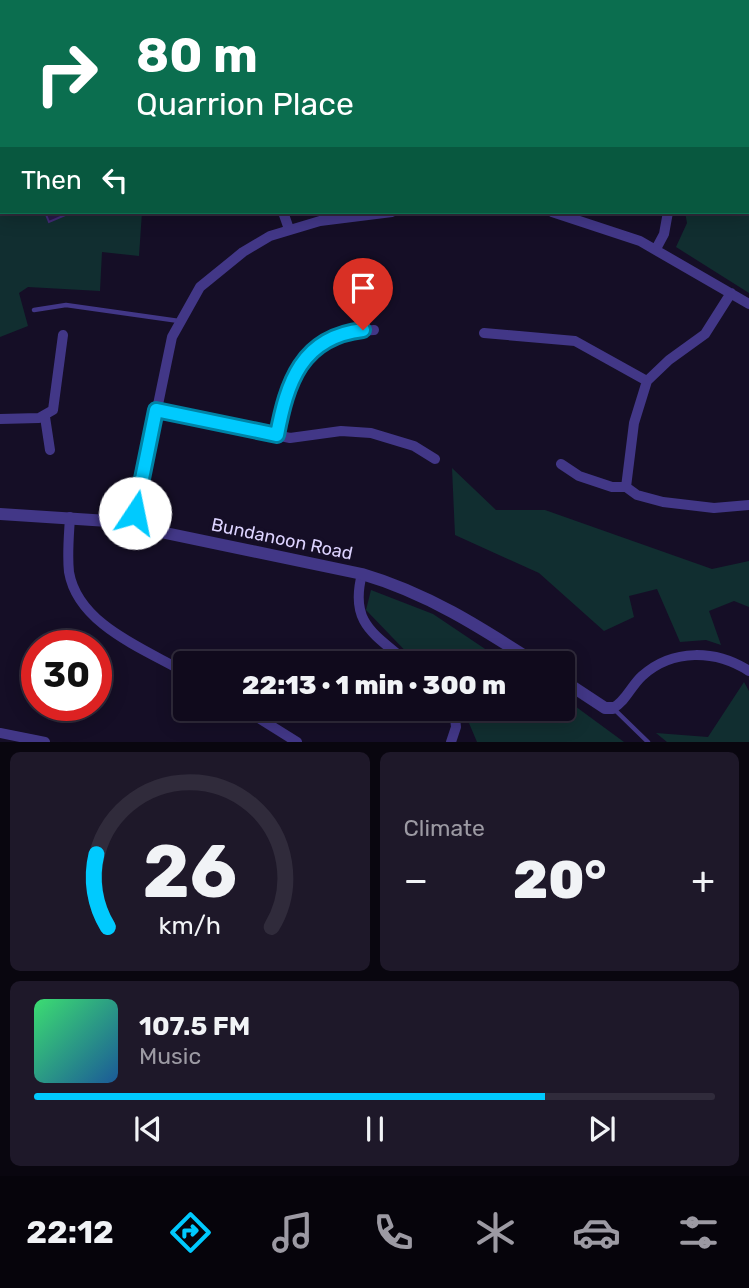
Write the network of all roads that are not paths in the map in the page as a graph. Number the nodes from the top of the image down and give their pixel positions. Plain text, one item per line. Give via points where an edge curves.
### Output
1 (283, 214) edge
2 (376, 214) edge
3 (559, 214) edge
4 (668, 214) edge
5 (289, 229) junction
6 (656, 249) junction
7 (731, 293) junction
8 (749, 304) edge
9 (34, 310) dead end
10 (181, 322) junction
11 (374, 330) dead end
12 (484, 333) dead end
13 (63, 335) dead end
14 (647, 381) junction
15 (156, 410) junction
16 (46, 417) junction
17 (0, 419) edge
18 (277, 435) junction
19 (50, 450) dead end
20 (435, 459) dead end
21 (561, 464) dead end
22 (626, 487) junction
23 (749, 505) edge
24 (0, 514) edge
25 (69, 517) junction
26 (133, 525) junction
27 (362, 574) junction
28 (395, 651) edge
29 (517, 651) edge
30 (173, 665) edge
31 (749, 671) edge
32 (575, 688) edge
33 (613, 708) junction
34 (263, 721) edge
35 (455, 721) edge
36 (0, 733) edge
37 (40, 741) edge
38 (297, 742) edge
39 (451, 742) edge
40 (648, 742) edge

1 - 5 street
2 - 5 street
3 - 6 street
4 - 6 street
5 - 10 street via 243,252 212,278
6 - 7 street
7 - 8 street
7 - 14 street via 705,334
9 - 10 lane via 57,304
10 - 15 street
11 - 18 street via 344,333 308,356 288,387
12 - 14 street via 575,341
13 - 16 street via 55,405
14 - 22 street via 634,423
15 - 18 street
15 - 26 street
16 - 17 street
16 - 19 street
18 - 20 street via 372,433 414,446
21 - 22 street via 579,476
22 - 23 street via 637,495 681,506
24 - 25 street, Bundanoon Road
25 - 26 street, Bundanoon Road
25 - 30 street via 69,572 86,610
26 - 27 street, Bundanoon Road
27 - 28 street via 356,595 362,621
27 - 29 street, Bundanoon Road via 448,608
31 - 33 street via 717,656 682,656 644,674
32 - 33 street via 605,708
33 - 40 lane
34 - 38 street
35 - 39 street
36 - 37 street

